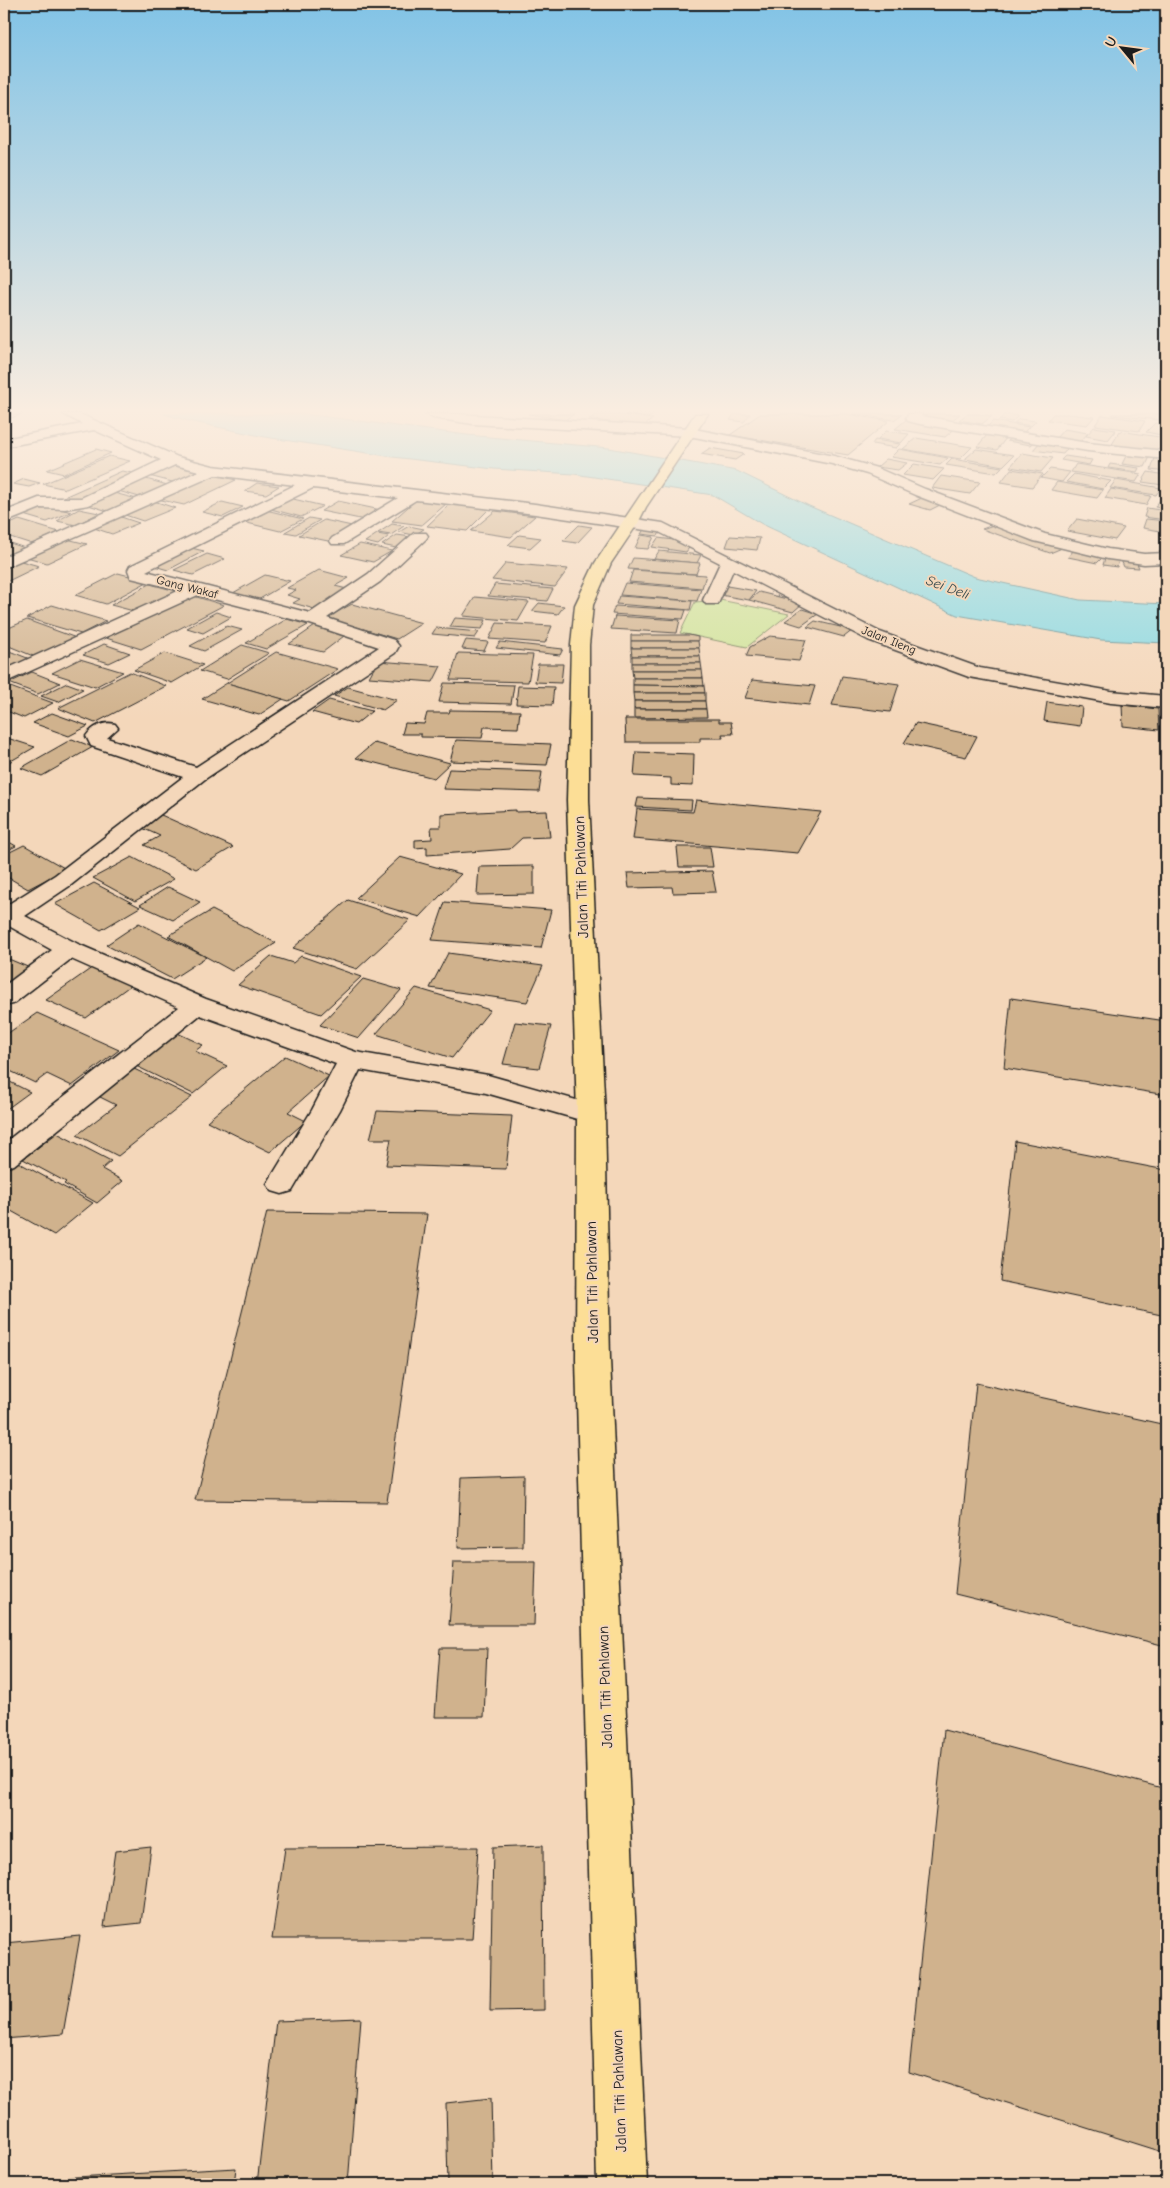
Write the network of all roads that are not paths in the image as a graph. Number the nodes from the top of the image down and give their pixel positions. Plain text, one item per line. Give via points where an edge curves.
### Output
1 (109, 516) edge
2 (244, 516) edge
3 (378, 516) edge
4 (633, 516) edge
5 (636, 516) edge
6 (983, 516) edge
7 (420, 536) dead end
8 (338, 541) dead end
9 (1166, 558) edge
10 (4, 563) edge
11 (728, 563) junction
12 (196, 589) junction
13 (712, 600) dead end
14 (313, 619) junction
15 (4, 677) edge
16 (1166, 702) edge
17 (108, 728) dead end
18 (198, 775) junction
19 (8, 915) edge
20 (69, 949) junction
21 (4, 998) edge
22 (197, 1005) junction
23 (352, 1060) junction
24 (590, 1106) junction
25 (4, 1158) edge
26 (282, 1184) dead end
27 (622, 2184) edge

1 - 10 street
2 - 12 street, Gang Wakaf via 136,570 137,574
3 - 8 street
4 - 24 main road, Jalan Titi Pahlawan via 603,563 584,605 580,645 578,800
5 - 11 street, Jalan Ileng
6 - 9 street via 1070,546 1144,559
7 - 14 street via 374,578
11 - 13 street
11 - 16 street, Jalan Ileng via 874,636 976,673 1111,697
12 - 14 street, Gang Wakaf
12 - 15 street
14 - 18 street, Gang Wakaf via 388,644 389,649
17 - 18 street via 96,736 98,742
18 - 19 street via 62,880
19 - 20 street
20 - 21 street
20 - 22 street
22 - 23 street
22 - 25 street
23 - 24 street
23 - 26 street
24 - 27 main road, Jalan Titi Pahlawan via 594,1369

